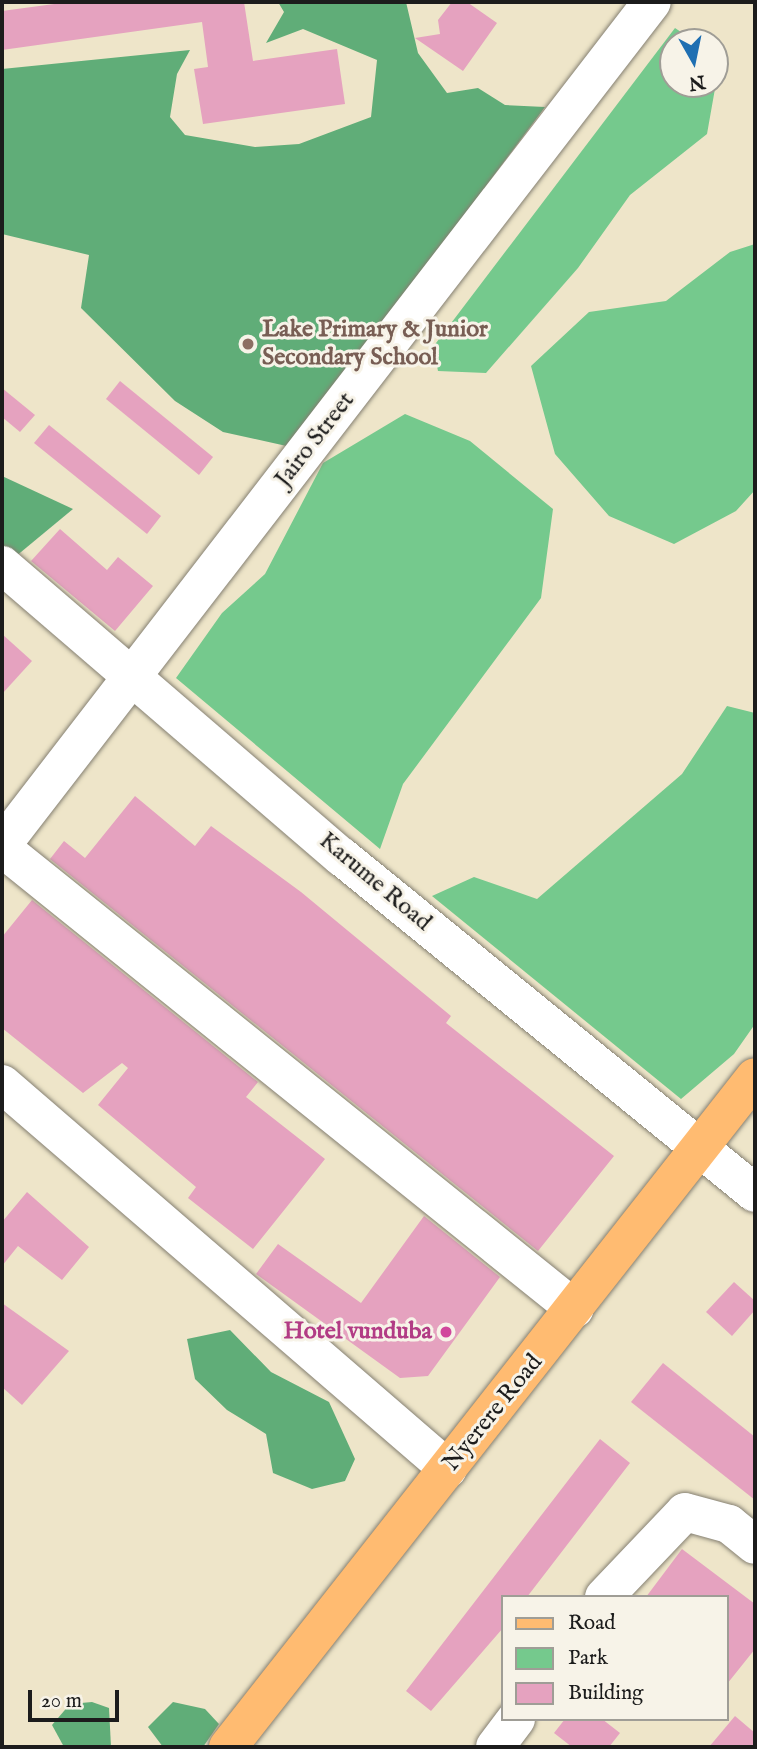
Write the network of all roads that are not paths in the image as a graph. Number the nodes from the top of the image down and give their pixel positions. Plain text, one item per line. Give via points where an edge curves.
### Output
1 (652, 2) edge
2 (2, 565) edge
3 (135, 673) junction
4 (2, 847) edge
5 (755, 1077) edge
6 (2, 1084) edge
7 (700, 1147) junction
8 (755, 1193) edge
9 (575, 1309) junction
10 (448, 1469) junction
11 (755, 1545) edge
12 (606, 1595) edge
13 (514, 1721) edge
14 (228, 1747) edge
15 (495, 1747) edge

1 - 3 street, Jairo Street
2 - 3 street, Karume Road
3 - 4 street, Jairo Street
3 - 7 street, Karume Road via 342,857
4 - 9 street
5 - 7 main road, Nyerere Road
6 - 10 street
7 - 8 street, Karume Road
7 - 9 main road, Nyerere Road
9 - 10 main road, Nyerere Road
10 - 14 main road, Nyerere Road
11 - 12 street via 729,1524 685,1512
13 - 15 street

